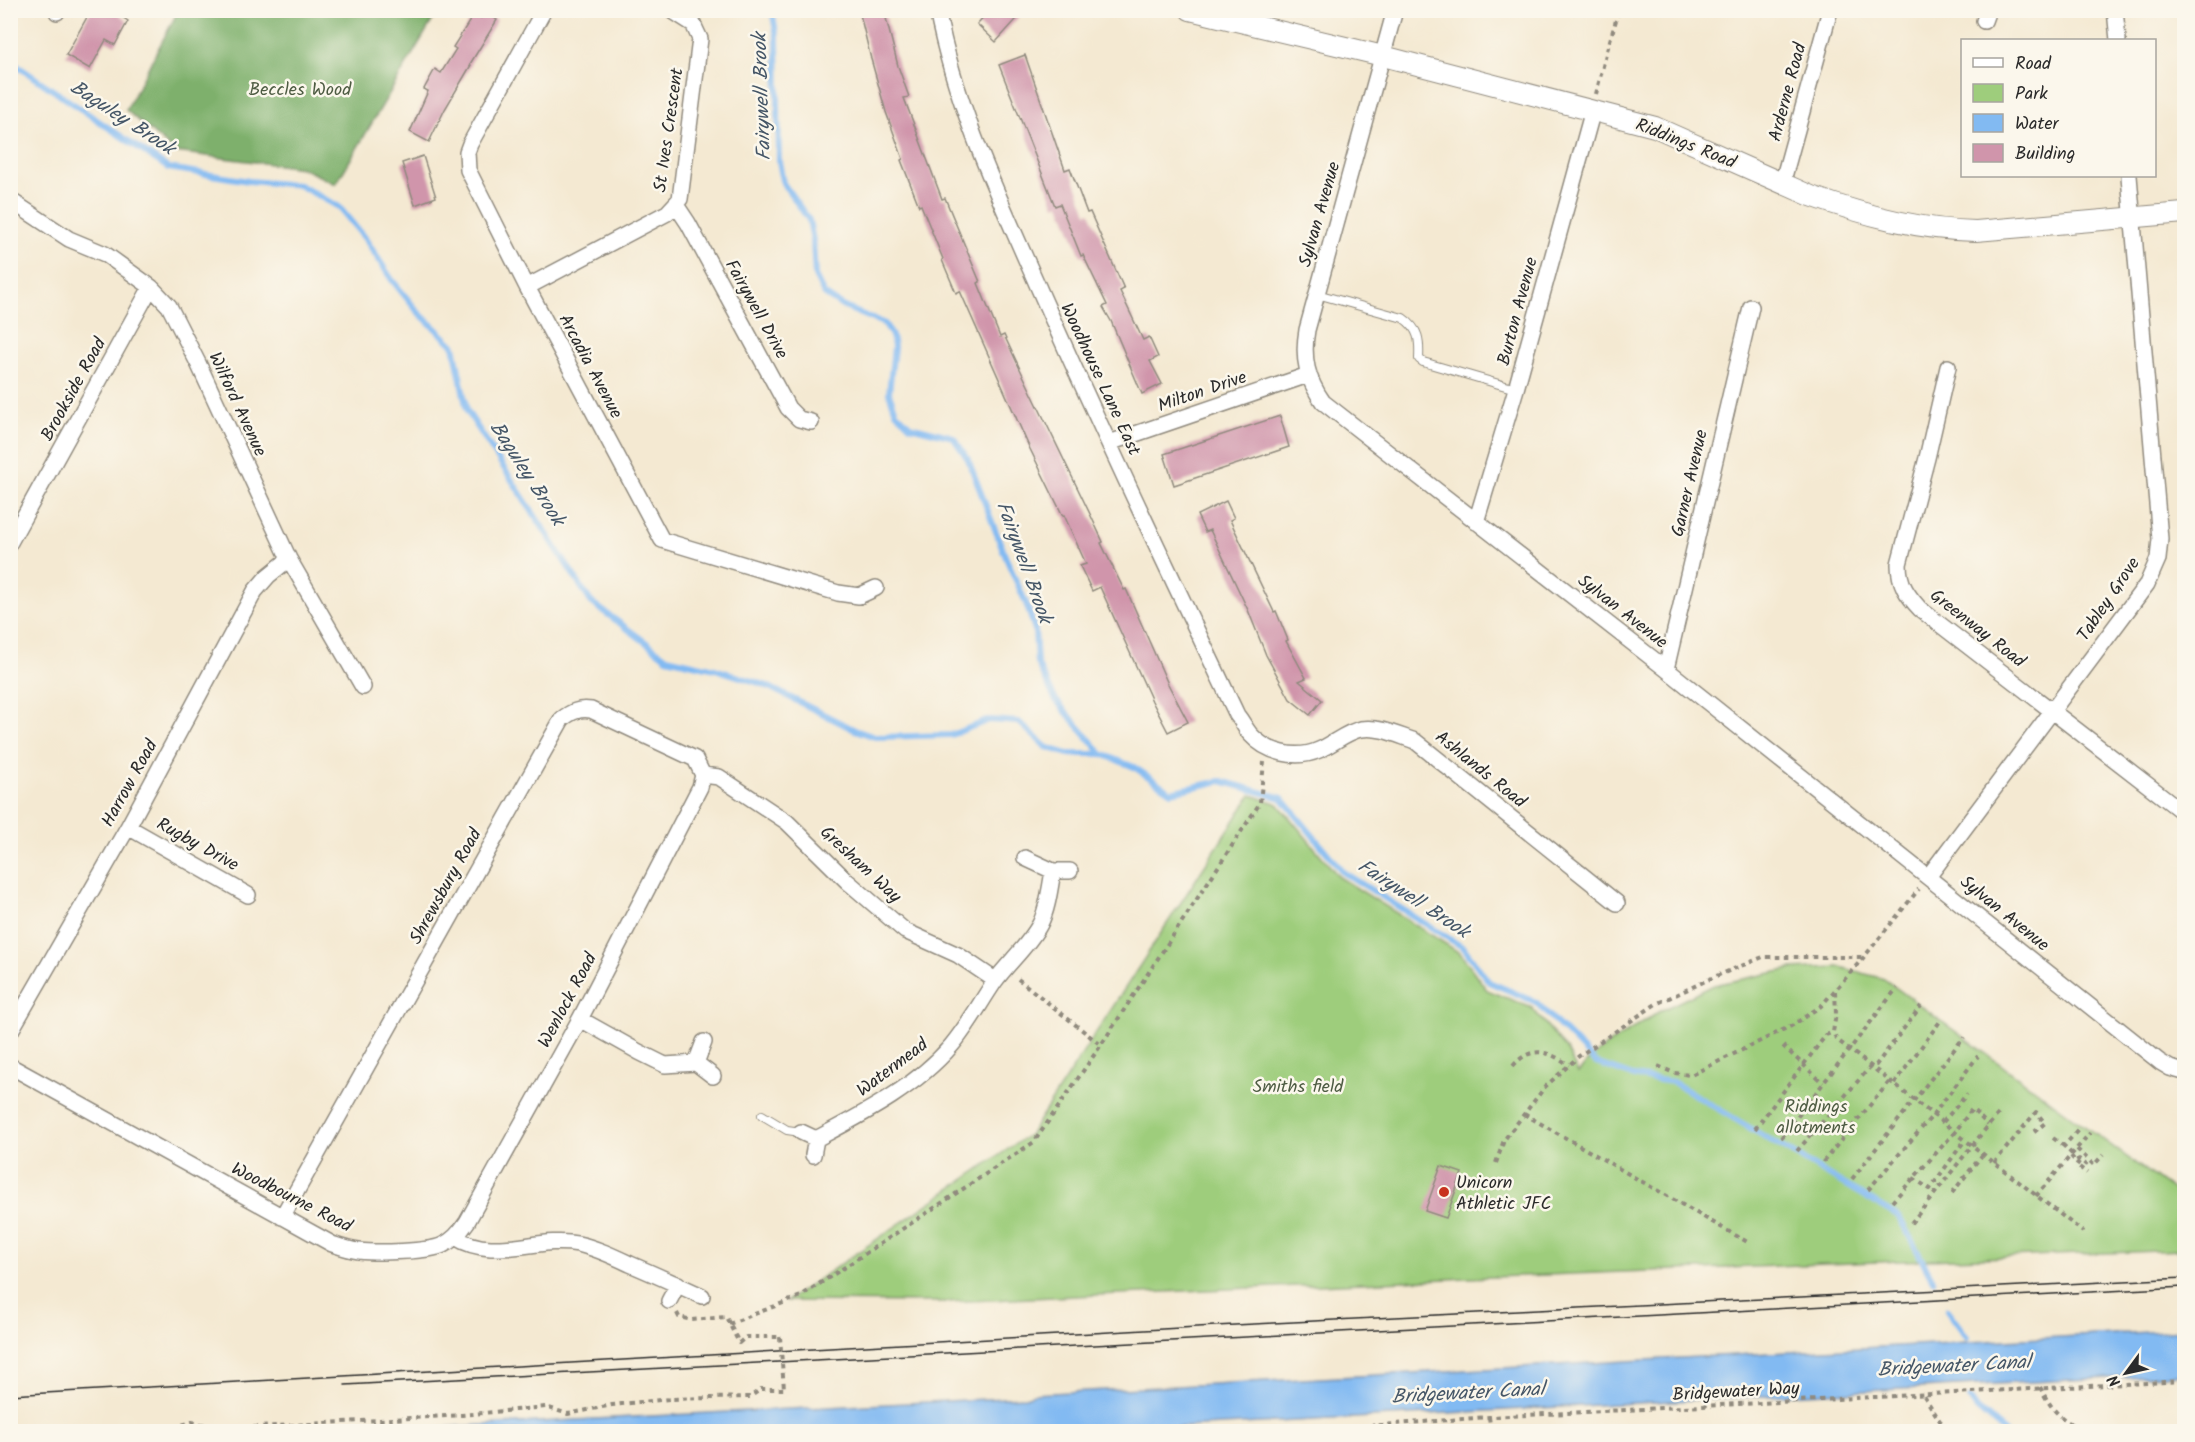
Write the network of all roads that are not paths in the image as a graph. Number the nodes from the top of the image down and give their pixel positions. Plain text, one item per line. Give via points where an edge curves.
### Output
1 (544, 10) edge
2 (671, 10) edge
3 (938, 10) edge
4 (1190, 10) edge
5 (1395, 10) edge
6 (1830, 10) edge
7 (2115, 10) edge
8 (2118, 39) edge
9 (1383, 56) junction
10 (1593, 110) junction
11 (2129, 177) edge
12 (1782, 184) junction
13 (10, 200) edge
14 (676, 206) junction
15 (2184, 213) edge
16 (2133, 217) junction
17 (151, 287) junction
18 (527, 288) junction
19 (1317, 294) junction
20 (1751, 307) dead end
21 (1948, 367) dead end
22 (1308, 375) junction
23 (1515, 389) junction
24 (811, 422) dead end
25 (1109, 443) junction
26 (1476, 522) junction
27 (10, 542) edge
28 (289, 559) junction
29 (876, 588) dead end
30 (1665, 669) junction
31 (363, 687) dead end
32 (2052, 711) junction
33 (1266, 746) joint
34 (703, 775) junction
35 (2184, 813) edge
36 (128, 827) junction
37 (1025, 858) dead end
38 (1053, 871) junction
39 (1070, 871) dead end
40 (1929, 877) junction
41 (248, 895) dead end
42 (1617, 903) dead end
43 (1000, 975) junction
44 (580, 1019) junction
45 (10, 1032) edge
46 (704, 1042) dead end
47 (696, 1063) junction
48 (10, 1066) edge
49 (2184, 1072) edge
50 (713, 1076) dead end
51 (762, 1115) dead end
52 (801, 1132) joint
53 (816, 1139) junction
54 (813, 1155) dead end
55 (282, 1217) junction
56 (455, 1237) junction
57 (678, 1284) junction
58 (702, 1296) dead end
59 (669, 1301) road end

1 - 18 street, Arcadia Avenue via 467,152 468,170
2 - 14 street, St Ives Crescent via 693,24 700,39 682,192
3 - 25 street, Woodhouse Lane East via 970,125
4 - 9 street, Riddings Road
5 - 9 street, Sylvan Avenue
6 - 12 street, Arderne Road
7 - 8 street
9 - 10 street, Riddings Road
9 - 19 street, Sylvan Avenue
10 - 12 street, Riddings Road via 1655,127
10 - 23 street, Burton Avenue
11 - 16 street, Tabley Grove
12 - 16 street, Riddings Road via 1871,215 1953,230
13 - 17 street, Wilford Avenue via 69,239 105,254
14 - 18 street, St Ives Crescent
14 - 24 street, Fairywell Drive via 788,408
15 - 16 street, Riddings Road
16 - 32 street, Tabley Grove via 2160,548 2147,584
17 - 27 street, Brookside Road
17 - 28 street, Wilford Avenue via 169,306 180,326
18 - 29 street, Arcadia Avenue via 662,540 838,592 860,596
19 - 22 street, Sylvan Avenue via 1304,347
19 - 23 lane via 1403,318 1418,332 1419,359 1423,362
20 - 30 street, Garner Avenue
21 - 32 street, Greenway Road via 1899,564 1902,587 1920,609
22 - 25 street, Milton Drive
22 - 26 street, Sylvan Avenue via 1313,388 1335,413
23 - 26 street, Burton Avenue
25 - 33 street, Woodhouse Lane East via 1237,715 1251,735
26 - 30 street, Sylvan Avenue
28 - 31 street, Wilford Avenue
28 - 36 street, Harrow Road via 255,591
30 - 40 street, Sylvan Avenue
32 - 35 street, Greenway Road
32 - 40 street, Tabley Grove
33 - 42 street, Ashlands Road via 1299,755 1317,751 1359,729 1378,728 1415,741
34 - 43 street, Gresham Way via 719,777 787,822 905,931
34 - 44 street, Wenlock Road
34 - 55 street, Shrewsbury Road via 694,759 591,710 573,711 562,719
36 - 41 street, Rugby Drive
36 - 45 street, Harrow Road
37 - 38 street
38 - 39 street
38 - 43 street, Watermead via 1039,925
40 - 49 street, Sylvan Avenue via 2160,1062
43 - 53 street, Watermead via 968,1024 930,1066 880,1103
44 - 47 street via 665,1065
44 - 56 street, Wenlock Road
46 - 47 street
47 - 50 street
48 - 55 street, Woodbourne Road
51 - 52 lane via 787,1130
52 - 53 street
53 - 54 street
55 - 56 street, Woodbourne Road via 332,1244 359,1251 436,1248
56 - 57 street via 472,1246 495,1249 566,1242 602,1251
57 - 58 street
57 - 59 street

